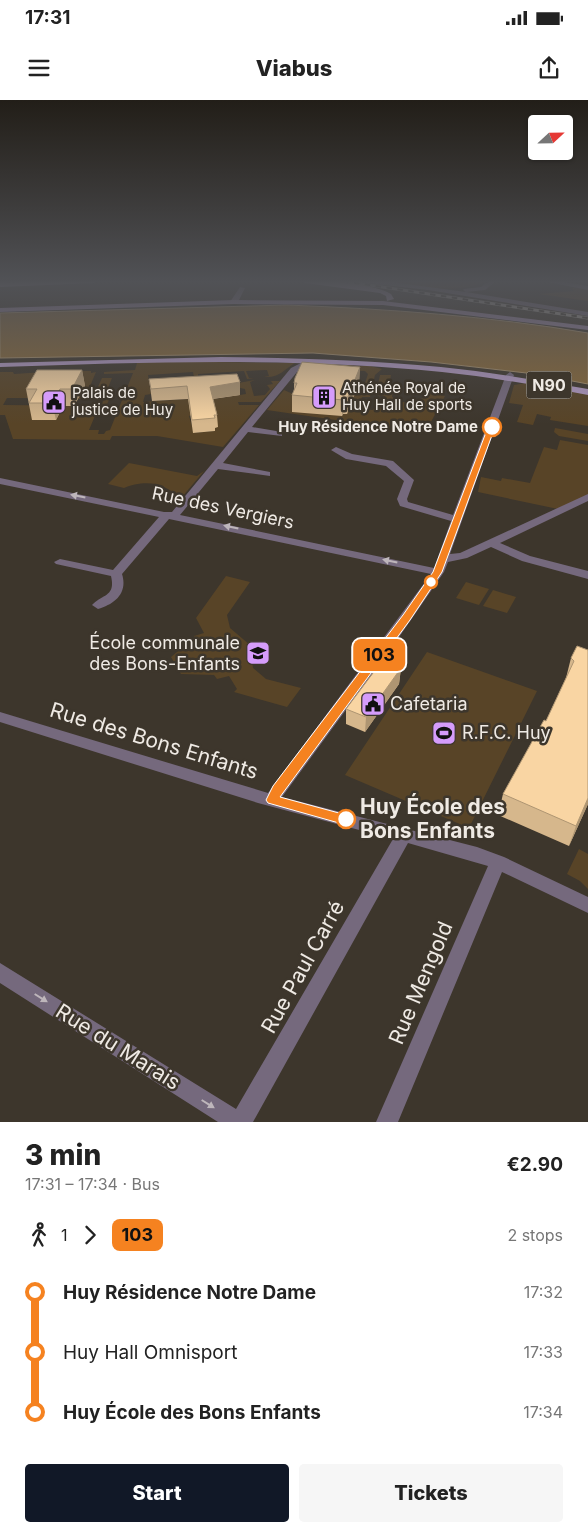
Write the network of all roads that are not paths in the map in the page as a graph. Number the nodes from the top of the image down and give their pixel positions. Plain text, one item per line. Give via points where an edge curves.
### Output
1 (328, 362) junction
2 (0, 363) edge
3 (509, 377) junction
4 (588, 390) edge
5 (246, 428) junction
6 (279, 434) dead end
7 (336, 450) dead end
8 (215, 465) junction
9 (266, 474) dead end
10 (0, 481) edge
11 (588, 497) edge
12 (171, 515) junction
13 (456, 518) junction
14 (492, 543) junction
15 (60, 562) dead end
16 (440, 566) junction
17 (116, 574) junction
18 (588, 575) edge
19 (98, 606) dead end
20 (0, 717) edge
21 (272, 800) junction
22 (404, 835) junction
23 (498, 862) junction
24 (588, 905) edge
25 (0, 972) edge
26 (237, 1122) edge
27 (241, 1122) edge
28 (388, 1122) edge

1 - 2 main road, N90 via 158,360
1 - 3 main road, N90
1 - 5 street via 297,367
2 - 3 main road, N90 via 159,357 319,358 386,362
3 - 4 main road, N90
3 - 13 street
5 - 6 street
5 - 8 street
7 - 13 street via 349,457 391,464 409,480 402,499 404,504
8 - 9 street
8 - 12 street
12 -> 10 street, Rue des Vergiers
11 - 14 street
16 -> 12 street, Rue des Vergiers
12 - 17 street
13 - 16 street
14 - 16 street
14 - 18 street via 528,559
15 - 17 street
16 - 21 street via 407,617
17 - 19 street via 119,589 109,601
20 - 21 street, Rue des Bons Enfants
21 - 22 street, Rue des Bons Enfants
22 - 23 street, Rue des Bons Enfants
22 - 27 street, Rue Paul Carré
23 - 24 street, Rue des Bons Enfants
23 - 28 street, Rue Mengold
25 -> 26 street, Rue du Marais

